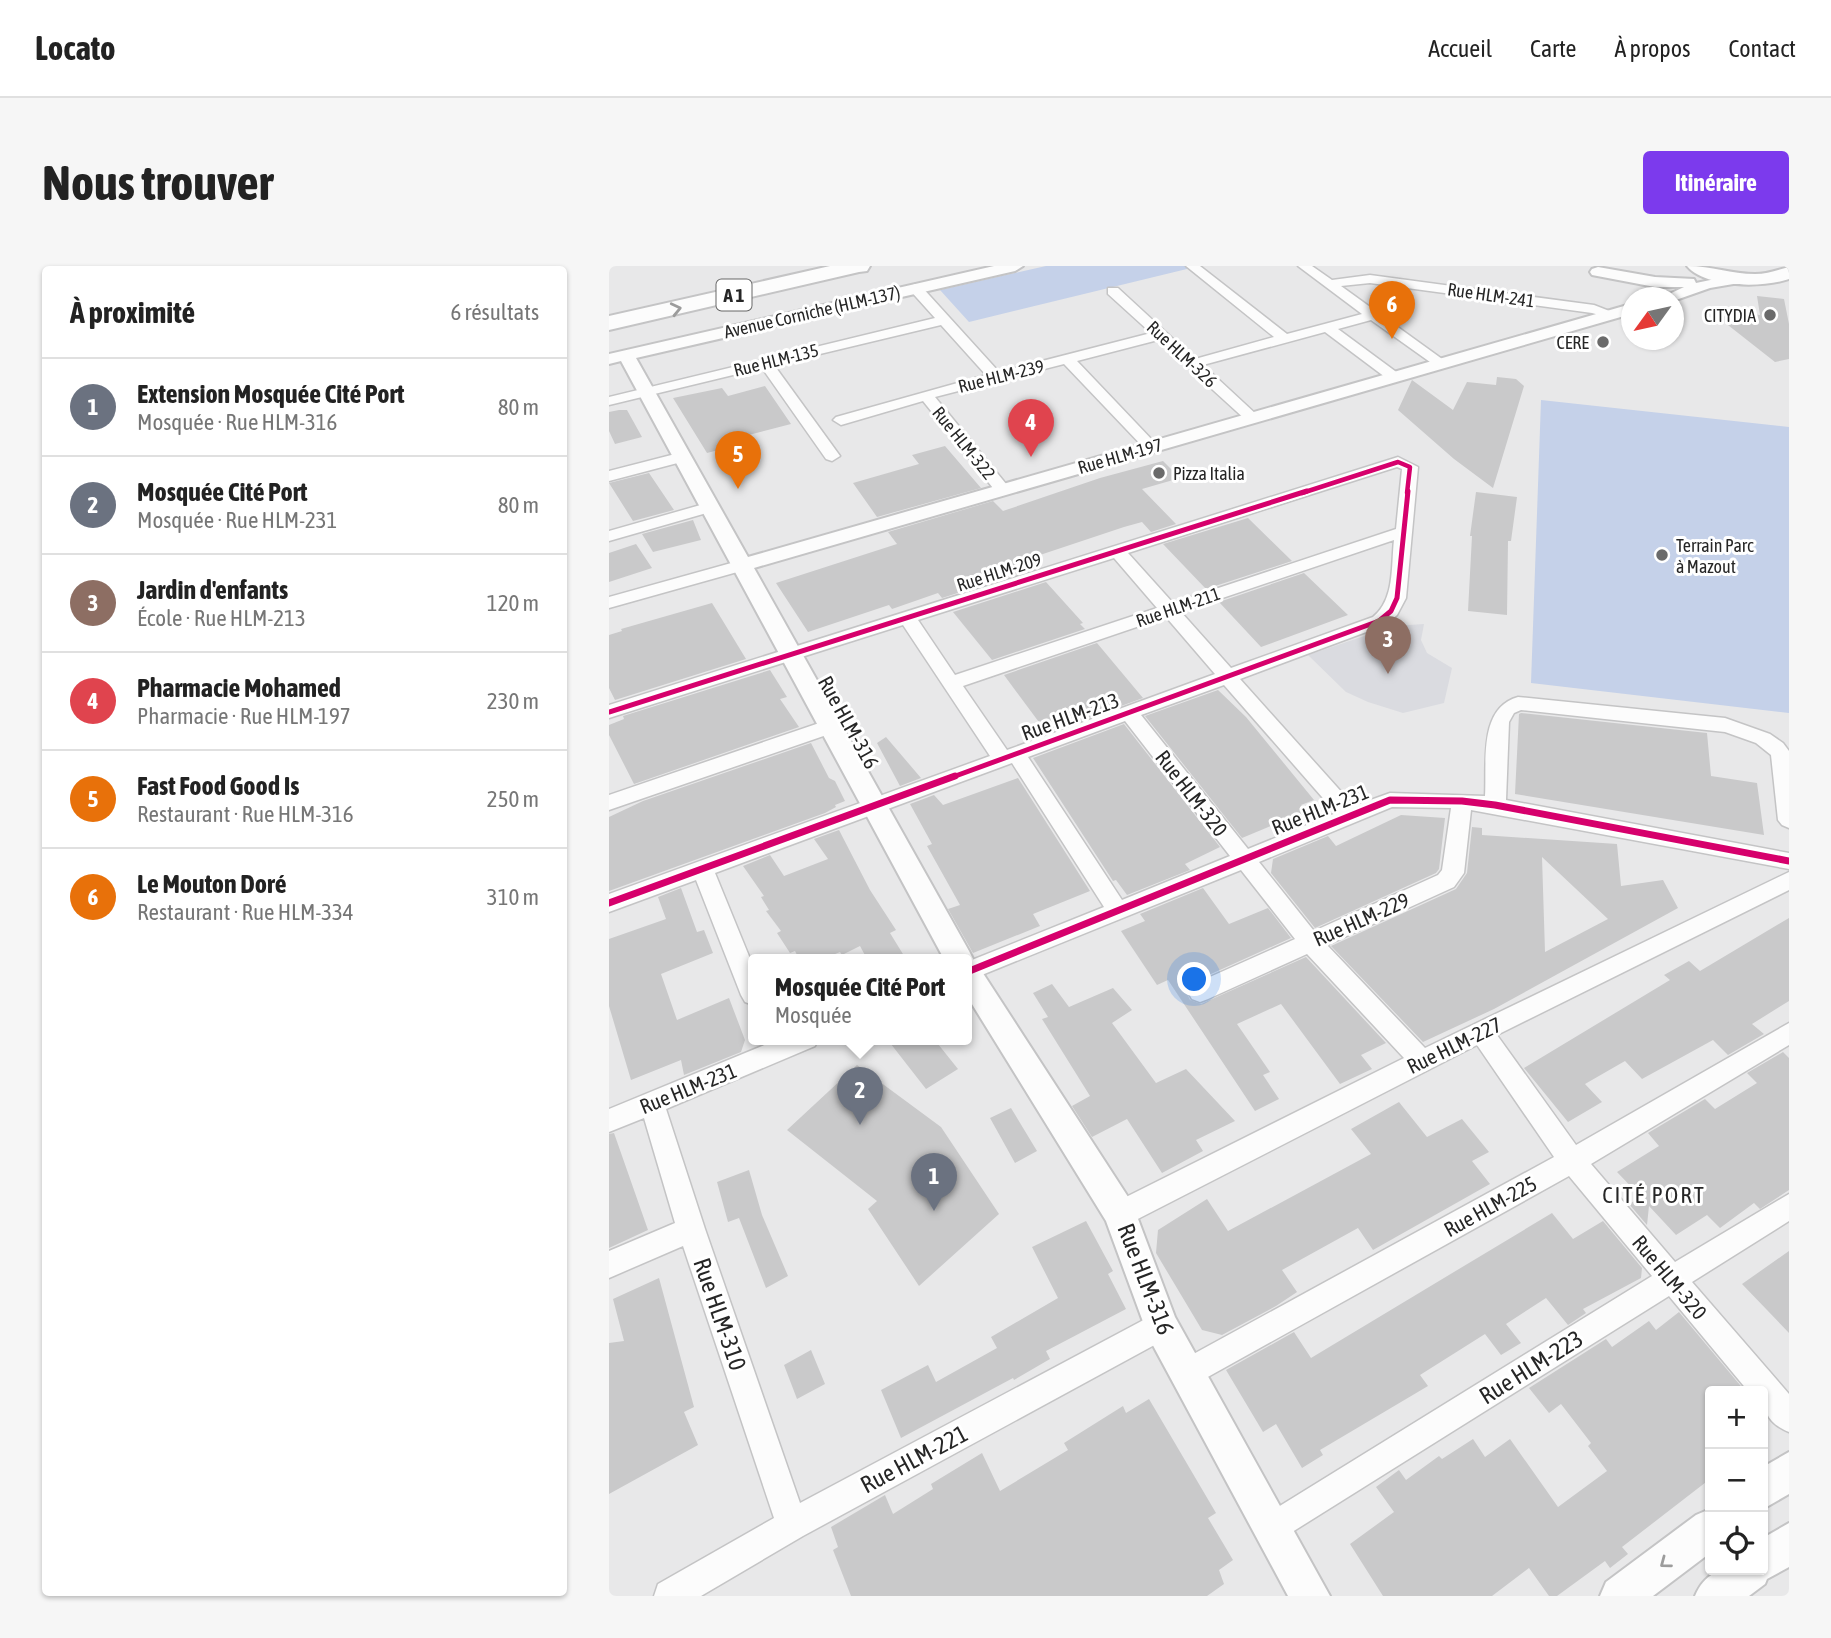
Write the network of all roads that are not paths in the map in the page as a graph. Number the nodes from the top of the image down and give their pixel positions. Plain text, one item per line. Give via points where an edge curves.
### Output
1 (783, 266) edge
2 (1015, 266) edge
3 (1192, 266) edge
4 (1304, 266) edge
5 (868, 267) edge
6 (1597, 272) edge
7 (1695, 272) edge
8 (1789, 273) edge
9 (1745, 279) junction
10 (1789, 282) edge
11 (1330, 284) junction
12 (1640, 287) edge
13 (1679, 287) edge
14 (915, 288) junction
15 (1113, 291) dead end
16 (1684, 292) edge
17 (609, 304) edge
18 (1619, 312) edge
19 (1373, 315) junction
20 (944, 320) junction
21 (609, 323) edge
22 (1327, 327) junction
23 (1161, 335) junction
24 (1285, 339) junction
25 (618, 357) edge
26 (1067, 359) junction
27 (765, 363) junction
28 (1442, 363) junction
29 (1192, 364) junction
30 (996, 377) junction
31 (1394, 377) junction
32 (647, 392) junction
33 (926, 395) junction
34 (609, 401) edge
35 (1252, 418) junction
36 (841, 420) dead end
37 (1151, 447) junction
38 (832, 456) dead end
39 (683, 457) junction
40 (1398, 462) joint
41 (609, 476) edge
42 (1003, 490) junction
43 (711, 507) junction
44 (1405, 531) junction
45 (609, 536) edge
46 (1117, 551) junction
47 (742, 565) junction
48 (609, 603) edge
49 (1169, 610) junction
50 (907, 618) junction
51 (791, 654) junction
52 (1228, 677) junction
53 (951, 683) junction
54 (609, 712) edge
55 (1129, 713) junction
56 (831, 726) junction
57 (1010, 757) junction
58 (1462, 801) junction
59 (609, 803) edge
60 (1495, 805) junction
61 (875, 806) junction
62 (1350, 815) junction
63 (1789, 821) edge
64 (1244, 859) junction
65 (1789, 861) edge
66 (703, 869) junction
67 (1789, 880) edge
68 (609, 903) edge
69 (1118, 911) junction
70 (1310, 942) junction
71 (956, 954) edge
72 (972, 970) edge
73 (972, 980) edge
74 (748, 982) edge
75 (1200, 992) dead end
76 (1481, 1032) junction
77 (1789, 1033) edge
78 (773, 1046) edge
79 (1422, 1061) junction
80 (652, 1103) junction
81 (611, 1112) edge
82 (1572, 1161) junction
83 (1789, 1206) edge
84 (1121, 1214) junction
85 (691, 1229) junction
86 (609, 1265) edge
87 (1672, 1279) junction
88 (1161, 1325) junction
89 (1187, 1373) junction
90 (1789, 1417) edge
91 (1789, 1471) edge
92 (1768, 1486) edge
93 (792, 1525) junction
94 (1273, 1528) junction
95 (1705, 1533) edge
96 (1789, 1543) edge
97 (1768, 1558) edge
98 (1744, 1575) edge
99 (670, 1596) edge
100 (1310, 1596) edge
101 (1620, 1596) edge
102 (1715, 1596) edge

1 - 17 highway, A 1
2 - 14 street, Avenue Corniche (HLM-137)
3 - 24 street
4 - 11 street
21 -> 5 highway, A 1
6 - 7 street via 1655,282
6 - 12 street
6 - 18 street via 1619,284 1624,296
7 - 9 main road
7 - 13 street
8 - 9 main road
9 - 10 main road
9 - 16 street
11 - 18 street, Rue HLM-241 via 1370,279
11 - 19 street
14 - 20 street
14 - 25 street, Avenue Corniche (HLM-137)
15 - 23 street, Rue HLM-326
18 - 28 street, Rue HLM-197
19 - 22 street
19 - 28 street
20 - 27 street, Rue HLM-135
20 - 30 street
22 - 24 street
22 - 31 street
23 - 26 street, Rue HLM-239
23 - 29 street, Rue HLM-326
24 - 29 street
25 - 32 street, Rue HLM-316
26 - 30 street, Rue HLM-239
26 - 37 street
27 - 32 street, Rue HLM-135
27 - 38 street
28 - 31 street, Rue HLM-197
29 - 35 street, Rue HLM-326
30 - 33 street, Rue HLM-239
31 - 35 street, Rue HLM-197
32 - 34 street, Rue HLM-135
32 - 39 street, Rue HLM-316
33 - 36 street, Rue HLM-239
33 - 42 street, Rue HLM-322
35 - 37 street, Rue HLM-197
37 - 42 street, Rue HLM-197
39 - 41 street
39 - 43 street, Rue HLM-316
40 - 44 street, Rue HLM-213 via 1410,467
40 - 46 street, Rue HLM-209
42 - 47 street, Rue HLM-197
43 - 45 street
43 - 47 street, Rue HLM-316
44 - 49 street, Rue HLM-211
44 - 52 street, Rue HLM-213 via 1397,598 1379,621
46 - 49 street
46 - 50 street, Rue HLM-209
47 - 48 street, Rue HLM-197
47 - 51 street, Rue HLM-316
49 - 52 street
49 - 53 street, Rue HLM-211
50 - 51 street, Rue HLM-209
50 - 53 street
51 - 54 street, Rue HLM-209
51 - 56 street, Rue HLM-316
52 - 55 street, Rue HLM-213
52 - 62 street
53 - 57 street
55 - 57 street, Rue HLM-213
55 - 64 street, Rue HLM-320
56 - 59 street
56 - 61 street, Rue HLM-316
57 - 61 street, Rue HLM-213
57 - 69 street
58 - 60 street, Rue HLM-231
58 - 62 street, Rue HLM-231 via 1390,800
58 - 70 street, Rue HLM-229 via 1453,873 1446,881
60 - 63 street via 1499,722 1507,709 1518,704 1725,725 1748,732 1780,754
60 - 65 street, Rue HLM-231
61 - 66 street, Rue HLM-213
61 - 71 street, Rue HLM-316
62 - 64 street, Rue HLM-231
64 - 69 street, Rue HLM-231
64 - 70 street, Rue HLM-320
66 - 68 street, Rue HLM-213
66 - 74 street
67 - 76 street, Rue HLM-227
69 - 72 street, Rue HLM-231
70 - 75 street, Rue HLM-229
70 - 79 street, Rue HLM-320
73 - 84 street, Rue HLM-316
76 - 79 street, Rue HLM-227
76 - 82 street, Rue HLM-320
77 - 82 street, Rue HLM-225
78 - 80 street, Rue HLM-231
79 - 84 street, Rue HLM-227
80 - 81 street, Rue HLM-231
80 - 85 street, Rue HLM-310
82 - 87 street, Rue HLM-320
82 - 89 street, Rue HLM-225
83 - 87 street, Rue HLM-223
84 - 88 street, Rue HLM-316
85 - 86 street
85 - 93 street, Rue HLM-310
87 - 90 street, Rue HLM-320
87 - 94 street, Rue HLM-223
88 - 89 street, Rue HLM-316
88 - 93 street, Rue HLM-221
89 - 94 street, Rue HLM-316
91 - 92 street
93 - 99 street, Rue HLM-221
94 - 100 street, Rue HLM-316
95 -> 101 street
96 - 97 street
98 - 102 street

